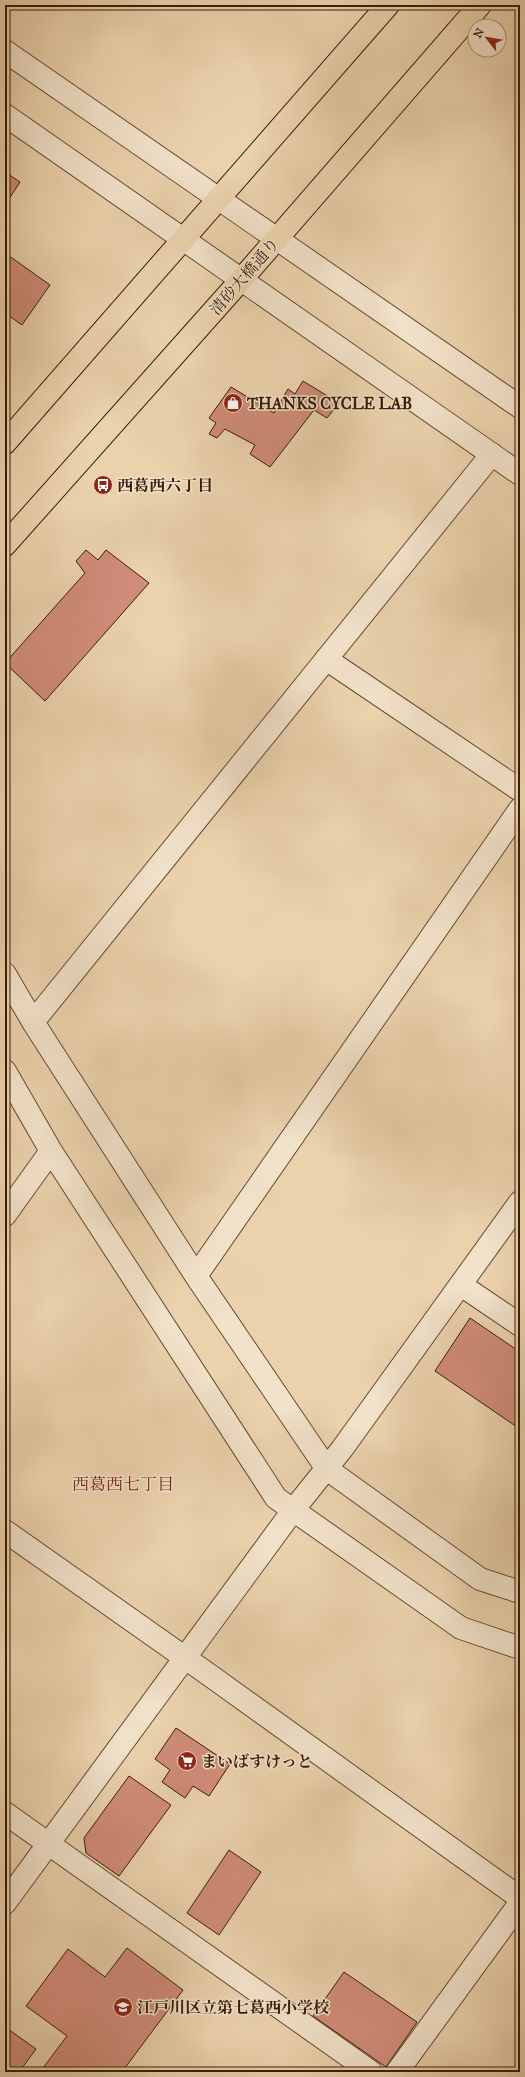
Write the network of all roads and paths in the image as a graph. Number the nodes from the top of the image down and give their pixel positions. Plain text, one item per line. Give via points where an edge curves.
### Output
1 (388, 5) edge
2 (480, 5) edge
3 (5, 51) edge
4 (5, 115) edge
5 (219, 199) junction
6 (277, 239) junction
7 (183, 240) junction
8 (240, 280) junction
9 (520, 407) edge
10 (5, 443) edge
11 (492, 454) junction
12 (520, 474) edge
13 (5, 545) edge
14 (326, 659) junction
15 (520, 790) edge
16 (520, 809) edge
17 (5, 974) edge
18 (33, 1022) junction
19 (5, 1071) edge
20 (51, 1152) junction
21 (520, 1202) edge
22 (5, 1215) edge
23 (196, 1276) junction
24 (461, 1285) junction
25 (520, 1325) edge
26 (327, 1469) junction
27 (294, 1509) junction
28 (5, 1531) edge
29 (520, 1592) edge
30 (520, 1648) edge
31 (185, 1658) junction
32 (5, 1813) edge
33 (48, 1844) junction
34 (520, 1898) edge
35 (5, 1903) edge
36 (520, 1903) edge
37 (371, 2072) edge
38 (397, 2072) edge

1 - 5 main road
2 - 6 main road, 清砂大橋通り
3 - 5 street
4 - 7 street
5 - 6 street
5 - 7 main road
6 - 8 main road, 清砂大橋通り
6 - 9 street
7 - 8 street
7 - 10 main road
8 - 11 street
8 - 13 main road, 清砂大橋通り
11 - 12 street
11 - 14 street
14 - 15 street
14 - 18 street
16 - 23 street
17 - 18 street
18 - 23 street
19 - 20 street
20 - 22 street
20 - 27 street via 276,1498
21 - 24 street
23 - 26 street
24 - 25 street
24 - 26 street
26 - 27 street
26 - 29 street via 480,1579
27 - 30 street via 461,1628
27 - 31 street
28 - 31 street
31 - 33 street
31 - 34 street
32 - 33 street
33 - 35 street
33 - 37 street
36 - 38 street

